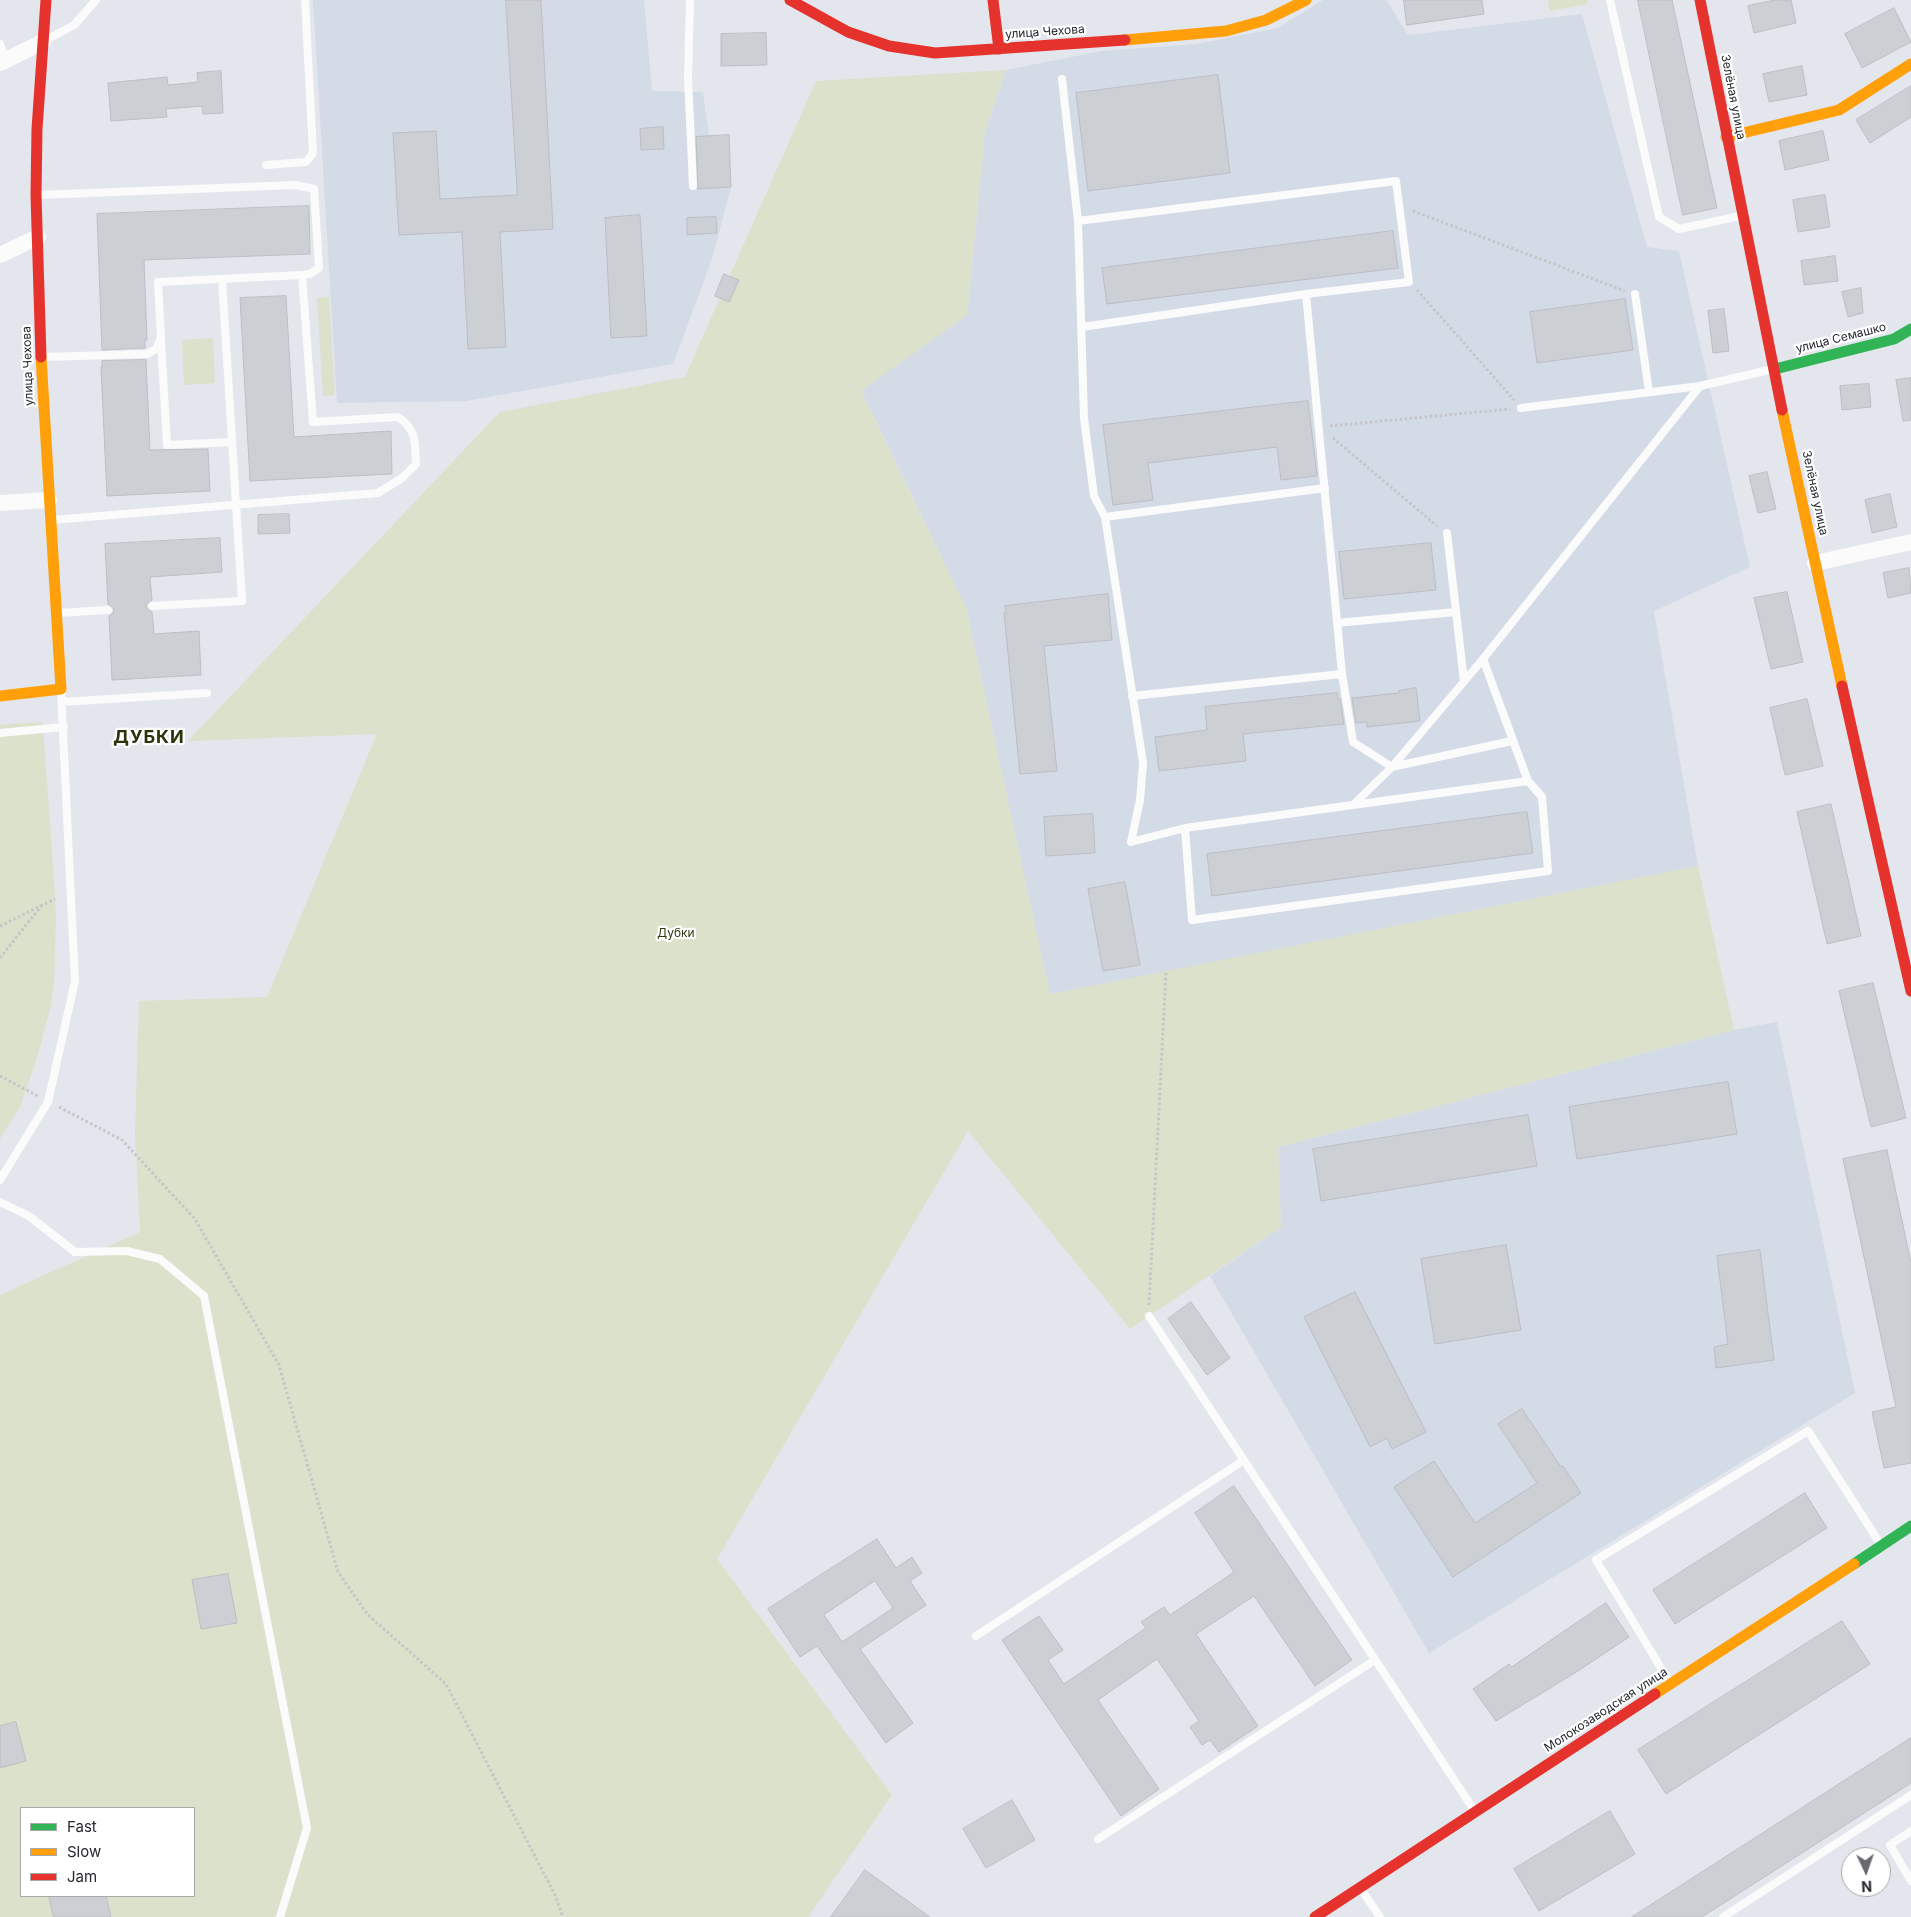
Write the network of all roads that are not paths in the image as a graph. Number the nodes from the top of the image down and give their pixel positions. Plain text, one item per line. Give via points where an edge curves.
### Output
1 (46, 0) edge
2 (96, 0) edge
3 (305, 0) edge
4 (690, 0) edge
5 (790, 0) edge
6 (993, 0) edge
7 (1306, 0) edge
8 (1610, 0) edge
9 (1700, 0) edge
10 (42, 42) junction
11 (0, 44) edge
12 (999, 50) junction
13 (3, 61) edge
14 (1911, 64) edge
15 (1062, 79) dead end
16 (1726, 137) junction
17 (266, 164) dead end
18 (693, 186) dead end
19 (36, 195) junction
20 (1743, 216) junction
21 (1078, 221) junction
22 (38, 237) junction
23 (0, 255) edge
24 (302, 275) junction
25 (222, 279) junction
26 (1306, 294) junction
27 (1635, 294) road end
28 (1082, 326) junction
29 (1911, 329) edge
30 (161, 338) junction
31 (41, 357) junction
32 (1775, 369) junction
33 (1700, 386) junction
34 (1649, 392) junction
35 (1521, 408) road end
36 (232, 442) junction
37 (1325, 488) junction
38 (49, 500) junction
39 (0, 503) edge
40 (236, 506) junction
41 (1105, 518) junction
42 (50, 520) junction
43 (1447, 533) road end
44 (1911, 542) edge
45 (1815, 563) junction
46 (152, 606) dead end
47 (108, 610) dead end
48 (1456, 612) junction
49 (56, 613) junction
50 (1337, 623) junction
51 (1483, 659) junction
52 (1342, 674) junction
53 (1464, 681) junction
54 (60, 689) junction
55 (207, 693) dead end
56 (0, 696) edge
57 (1132, 696) junction
58 (62, 702) junction
59 (64, 727) junction
60 (0, 733) edge
61 (1512, 741) junction
62 (1392, 767) junction
63 (1528, 781) junction
64 (1353, 805) junction
65 (1185, 828) junction
66 (1911, 991) edge
67 (0, 1180) edge
68 (0, 1202) edge
69 (1149, 1316) road end
70 (1244, 1460) junction
71 (1911, 1526) edge
72 (1882, 1546) junction
73 (976, 1636) dead end
74 (1375, 1660) junction
75 (1671, 1684) junction
76 (1911, 1795) edge
77 (1476, 1812) junction
78 (1911, 1831) edge
79 (1098, 1839) dead end
80 (1911, 1881) edge
81 (1360, 1887) junction
82 (280, 1917) edge
83 (1315, 1917) edge
84 (1380, 1917) edge
85 (1723, 1917) edge

1 - 10 street, улица Чехова
2 - 10 lane via 74,25
3 - 17 lane via 313,152 306,162
4 - 18 lane via 688,78
5 - 12 street, улица Чехова via 848,32 889,46 935,53
6 - 12 street
7 - 12 street, улица Чехова via 1266,20 1226,31
8 - 20 lane via 1659,217 1679,229
9 - 16 street, Зелёная улица
10 - 13 street
10 - 19 street, улица Чехова
11 - 13 lane
14 - 16 street via 1839,110
15 - 21 lane
16 - 20 street, Зелёная улица
19 - 22 street, улица Чехова
19 - 24 lane via 295,184 314,189 319,268
20 - 32 street, Зелёная улица
21 - 26 lane via 1396,181 1409,282
21 - 28 lane
22 - 23 street
22 - 31 street, улица Чехова
24 - 25 lane
24 - 40 lane via 313,422 398,417 408,424 415,437 416,464 402,478 378,493
25 - 30 lane via 158,282
25 - 36 lane
26 - 28 lane
26 - 37 lane
27 - 34 lane
28 - 41 lane via 1084,418 1094,496
29 - 32 street, улица Семашко via 1894,339
30 - 31 lane via 156,349 147,354
30 - 36 lane via 167,445
31 - 38 street, улица Чехова
32 - 33 lane
32 - 45 street, Зелёная улица
33 - 34 lane
33 - 51 lane
34 - 35 lane
36 - 40 lane
37 - 41 lane
37 - 50 lane
38 - 39 street
38 - 42 street, улица Чехова
40 - 42 lane
40 - 46 lane via 242,601
41 - 57 lane
42 - 49 street, улица Чехова
43 - 48 lane
44 - 45 street
45 - 66 street, Зелёная улица
47 - 49 lane
48 - 50 lane
48 - 53 lane
49 - 54 street, улица Чехова
50 - 52 lane
51 - 53 lane
51 - 61 lane
52 - 57 lane
52 - 62 lane via 1354,742
53 - 62 lane
54 - 56 street
54 - 58 lane
55 - 58 lane
57 - 65 lane via 1143,763 1140,800 1131,842
58 - 59 lane
59 - 60 lane
59 - 67 lane via 75,981 48,1102
61 - 62 lane
61 - 63 lane
62 - 64 lane
63 - 64 lane
63 - 65 lane via 1542,797 1548,871 1192,920
64 - 65 lane
68 - 82 lane via 28,1216 75,1252 128,1251 160,1259 204,1296 307,1828
69 - 70 lane
70 - 73 lane
70 - 74 lane
71 - 72 street, Молокозаводская улица
72 - 75 street, Молокозаводская улица
72 - 75 lane via 1808,1432 1596,1560
74 - 77 lane
74 - 79 lane
75 - 77 street, Молокозаводская улица
76 - 85 lane
77 - 81 street, Молокозаводская улица
78 - 80 lane via 1890,1845
81 - 83 street, Молокозаводская улица
81 - 84 lane

